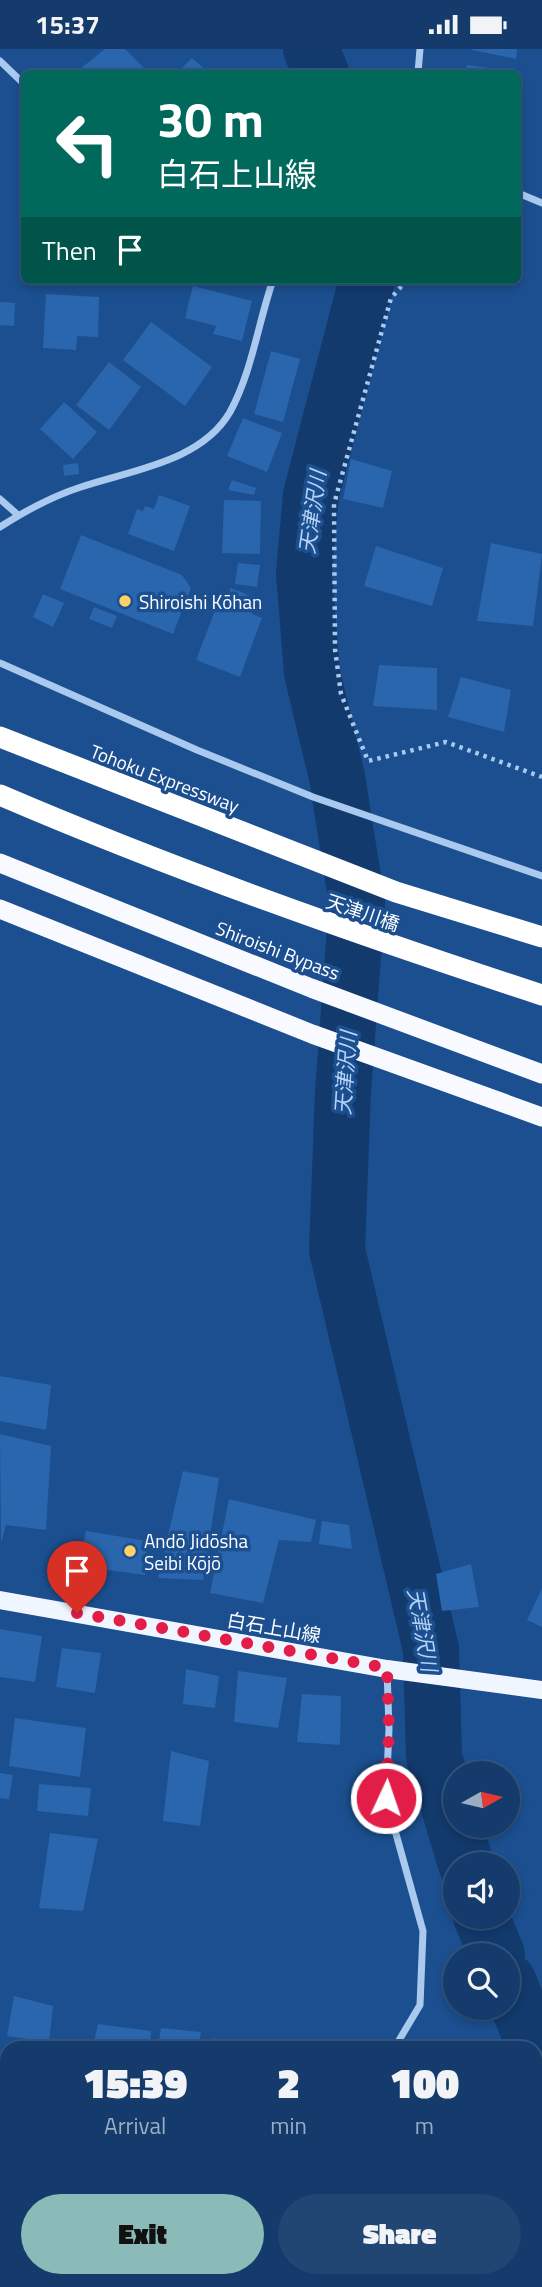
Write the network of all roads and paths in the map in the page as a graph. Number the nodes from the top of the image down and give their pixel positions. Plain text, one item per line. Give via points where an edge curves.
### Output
1 (420, 49) edge
2 (0, 61) edge
3 (418, 70) edge
4 (21, 82) edge
5 (521, 194) edge
6 (542, 203) edge
7 (272, 284) edge
8 (403, 284) edge
9 (0, 499) edge
10 (18, 515) junction
11 (0, 527) edge
12 (0, 663) edge
13 (0, 737) edge
14 (542, 777) edge
15 (0, 795) edge
16 (314, 860) joint
17 (0, 863) edge
18 (542, 876) edge
19 (0, 909) edge
20 (542, 937) edge
21 (542, 995) edge
22 (542, 1074) edge
23 (542, 1117) edge
24 (0, 1600) edge
25 (387, 1668) junction
26 (542, 1690) edge
27 (399, 2041) edge

1 - 3 street
2 - 4 street
5 - 6 street
7 - 10 street via 242,382 230,412 214,432 190,450 79,487
8 - 14 path via 391,298 334,504 335,649 341,694 368,761 446,742
9 - 10 street
10 - 11 street
12 - 18 street via 313,797
13 - 16 highway, Tohoku Expressway
15 - 21 highway, 天津川橋 via 309,917
16 - 20 highway, 天津川橋 via 396,892
17 - 22 highway, Shiroishi Bypass via 311,988
19 - 23 highway via 312,1034
24 - 25 main road, 白石上山線
25 - 26 main road, 白石上山線
25 - 27 street via 386,1798 423,1931 420,2005

